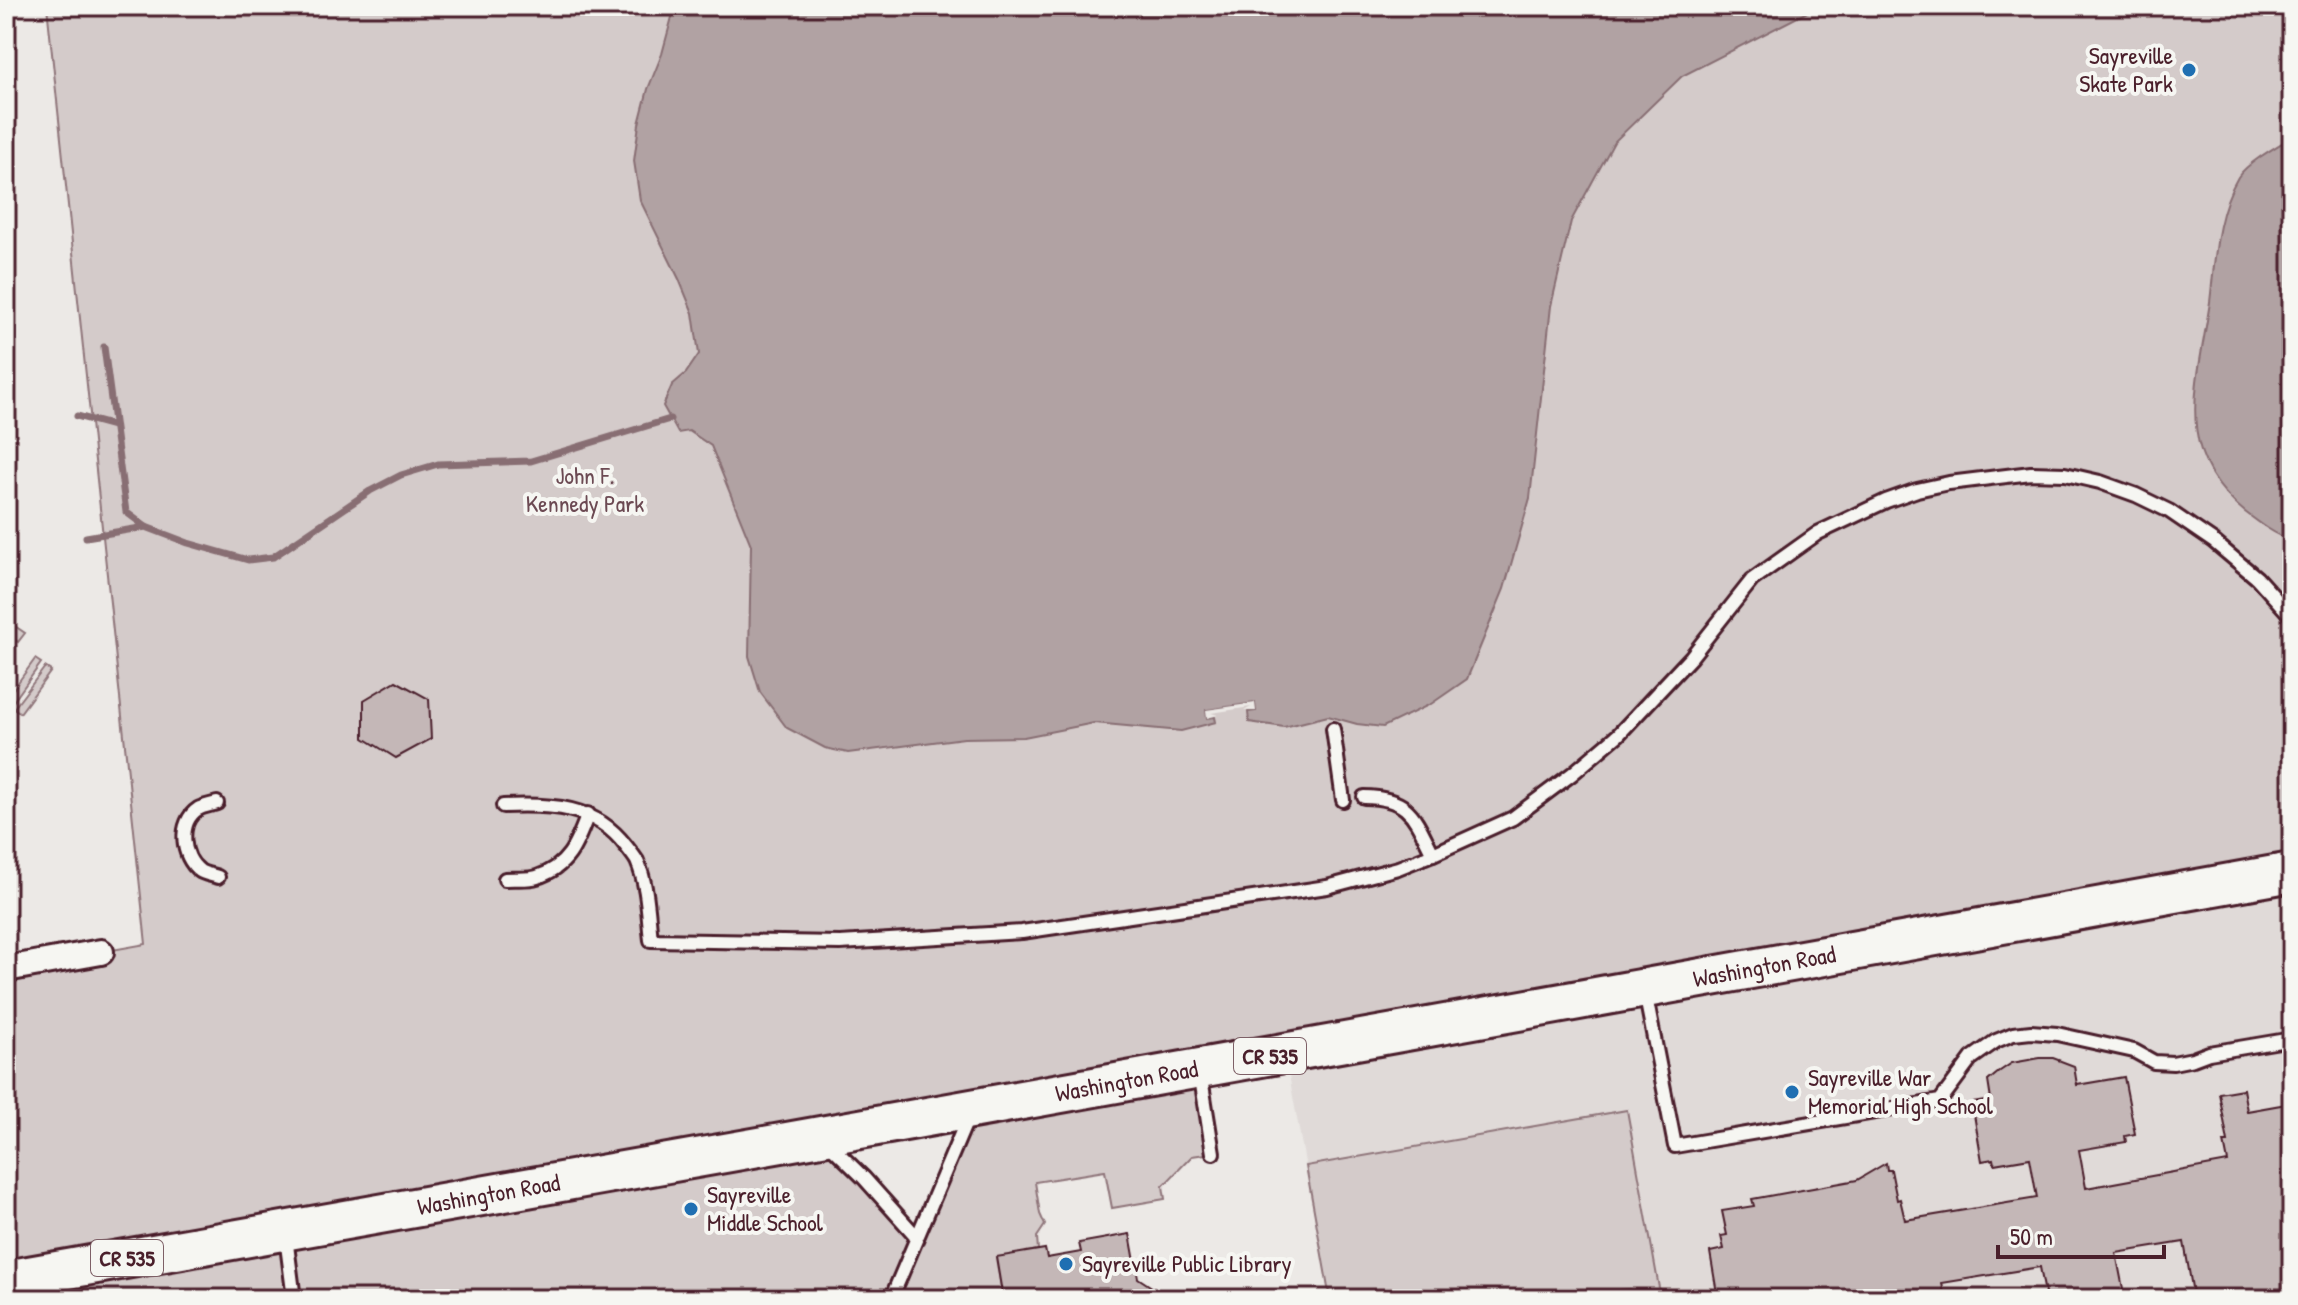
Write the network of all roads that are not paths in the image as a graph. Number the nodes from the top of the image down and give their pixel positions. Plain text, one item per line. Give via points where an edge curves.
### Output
1 (2292, 617) edge
2 (1333, 729) dead end
3 (1364, 797) dead end
4 (1343, 800) dead end
5 (217, 803) dead end
6 (503, 806) dead end
7 (588, 814) junction
8 (1433, 854) junction
9 (2292, 872) edge
10 (218, 877) dead end
11 (505, 879) dead end
12 (101, 952) dead end
13 (6, 969) edge
14 (1645, 988) junction
15 (2292, 1039) edge
16 (1200, 1068) junction
17 (972, 1108) junction
18 (821, 1136) junction
19 (1213, 1153) dead end
20 (285, 1230) junction
21 (916, 1236) junction
22 (6, 1280) edge
23 (294, 1299) edge
24 (891, 1299) edge

1 - 8 lane via 2213,541 2169,511 2100,482 2031,473 1917,490 1818,533 1752,580 1691,657 1618,735 1513,818
2 - 4 lane
3 - 8 lane via 1407,808
5 - 10 lane via 197,809 183,841 200,871
6 - 7 lane via 542,804
7 - 8 lane via 615,831 636,859 647,895 651,940 840,943 1022,932 1327,887
7 - 11 lane via 564,863 536,878
9 - 14 main road, Washington Road / CR 535
12 - 13 street
14 - 15 lane via 1675,1146 1940,1101 1972,1058 2013,1034 2057,1034 2173,1063
14 - 16 main road, Washington Road / CR 535
16 - 17 main road, Washington Road / CR 535
16 - 19 lane
17 - 18 main road, Washington Road / CR 535
17 - 21 lane
18 - 20 main road, Washington Road / CR 535
18 - 21 lane
20 - 22 main road, Washington Road / CR 535
20 - 23 lane
21 - 24 lane

